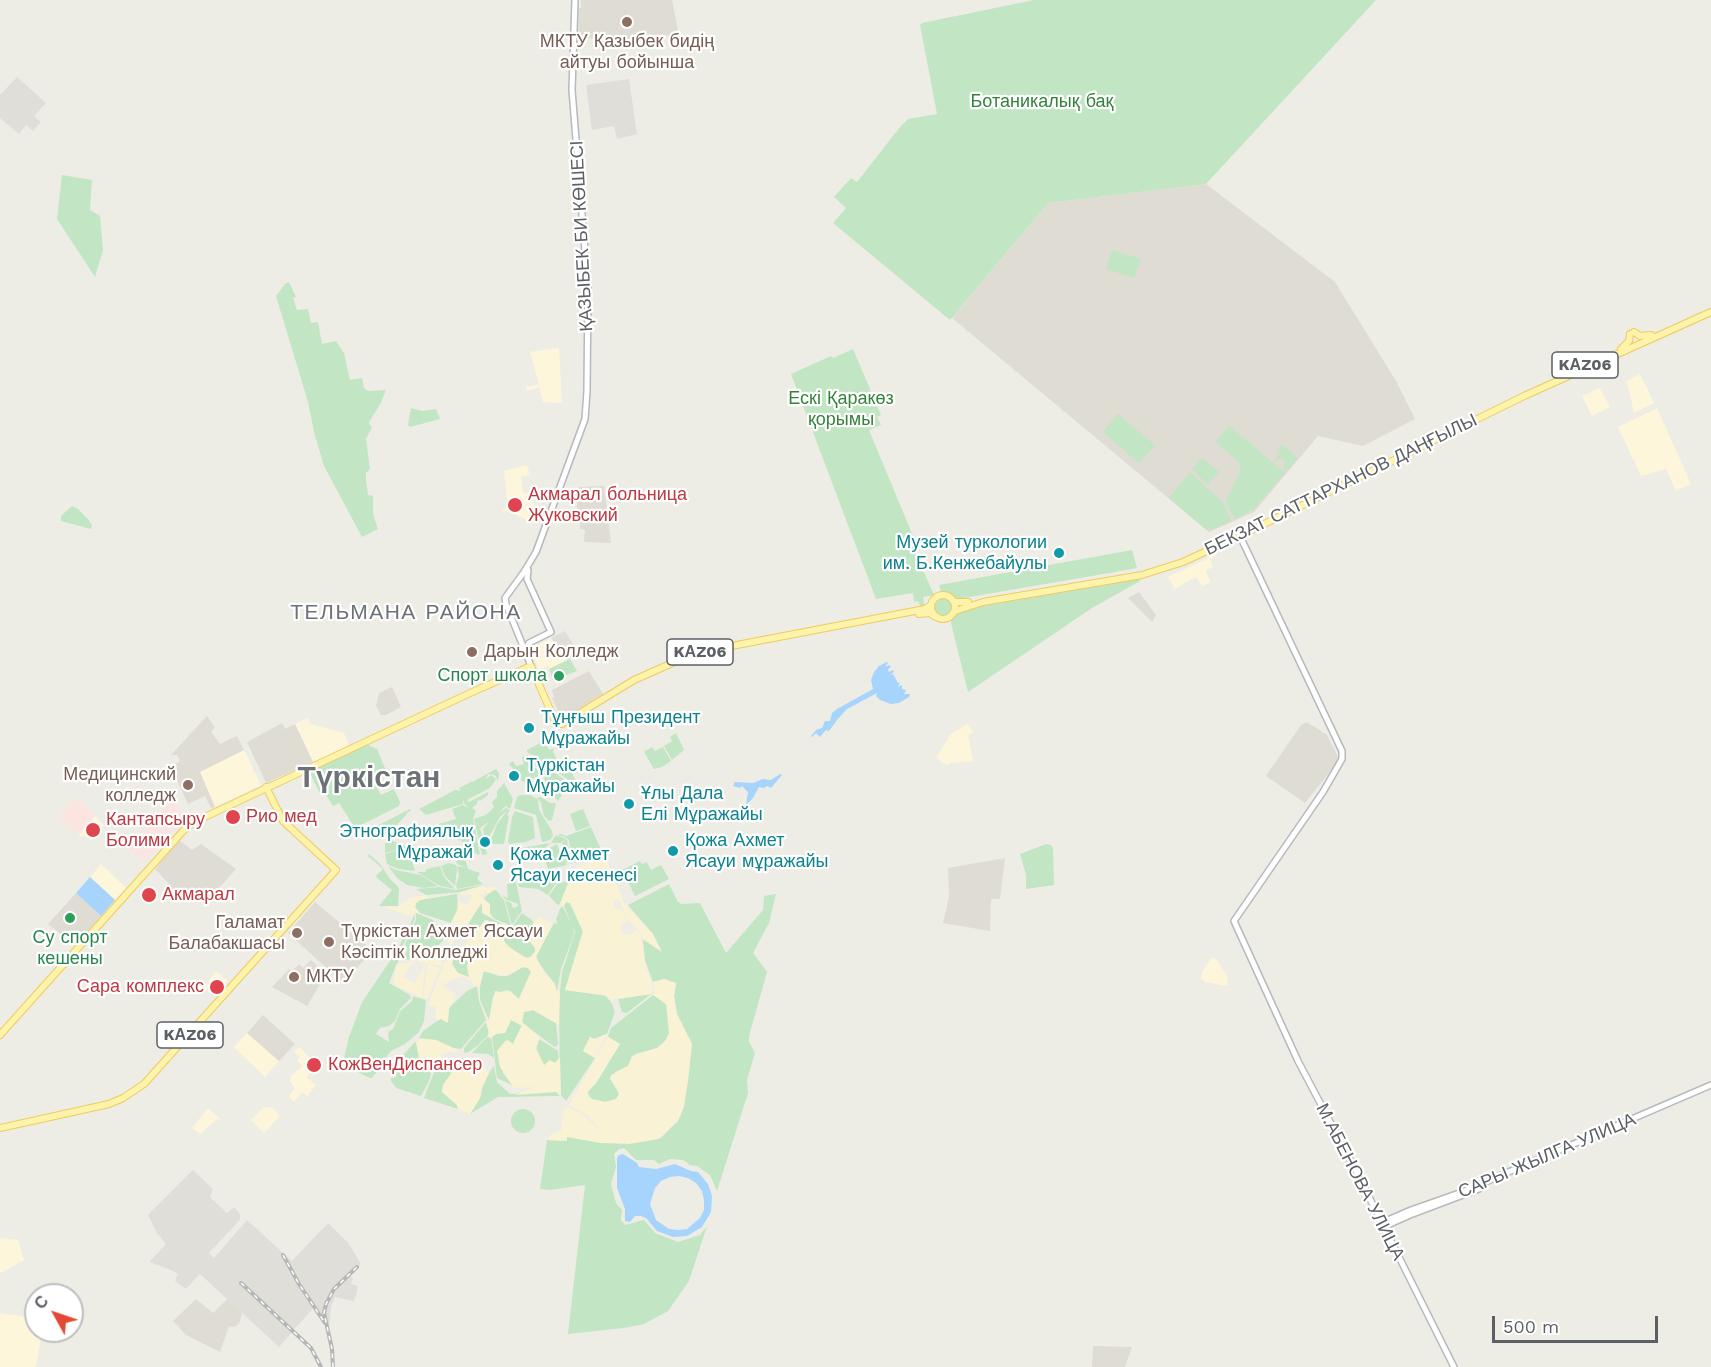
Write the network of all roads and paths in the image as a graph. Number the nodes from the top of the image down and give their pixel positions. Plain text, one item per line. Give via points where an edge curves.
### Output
1 (575, 0) edge
2 (1711, 310) edge
3 (1654, 335) junction
4 (1621, 349) junction
5 (1425, 443) junction
6 (1239, 535) junction
7 (524, 578) junction
8 (955, 603) junction
9 (931, 605) junction
10 (955, 611) junction
11 (934, 616) junction
12 (856, 623) junction
13 (525, 650) junction
14 (531, 666) junction
15 (266, 787) junction
16 (0, 1035) edge
17 (1711, 1087) edge
18 (0, 1128) edge
19 (1376, 1212) junction
20 (1395, 1219) junction
21 (1383, 1225) junction
22 (1393, 1242) junction
23 (1456, 1367) edge

1 - 7 main road, ҚАЗЫБЕК БИ КӨШЕСІ via 572,90 588,288 585,419
2 - 3 main road, БЕКЗАТ САТТАРХАНОВ ДАҢҒЫЛЫ / KАZ06
3 - 4 main road, БЕКЗАТ САТТАРХАНОВ ДАҢҒЫЛЫ / KАZ06
3 - 4 main road via 1632,333
3 - 5 main road, БЕКЗАТ САТТАРХАНОВ ДАҢҒЫЛЫ / KАZ06
4 - 5 main road, БЕКЗАТ САТТАРХАНОВ ДАҢҒЫЛЫ / KАZ06 via 1522,393
5 - 6 main road, БЕКЗАТ САТТАРХАНОВ ДАҢҒЫЛЫ / KАZ06
6 - 8 main road, БЕКЗАТ САТТАРХАНОВ ДАҢҒЫЛЫ / KАZ06 via 1141,572
6 - 10 main road, БЕКЗАТ САТТАРХАНОВ ДАҢҒЫЛЫ / KАZ06 via 1158,571 984,602
6 - 19 main road, М.АБЕНОВА УЛИЦА via 1342,751 1342,759 1234,921 1298,1061
7 - 13 main road, ҚАЗЫБЕК БИ КӨШЕСІ via 505,598
7 - 13 main road via 551,632 529,643
8 - 9 main road, KАZ06 via 943,595 935,597
8 - 10 main road
9 - 11 main road
9 - 12 main road, KАZ06
10 - 11 main road, KАZ06 via 947,619
11 - 12 main road, KАZ06 via 927,613
12 - 14 main road, KАZ06 via 695,653 643,675 567,722 554,719
13 - 14 main road
14 - 15 main road
15 - 16 main road via 183,831
15 - 18 main road, KАZ06 via 283,821 336,870 144,1084 109,1104
17 - 20 main road, САРЫ ЖЫЛГА УЛИЦА
19 - 20 main road
19 - 21 main road, М.АБЕНОВА УЛИЦА
20 - 21 main road, САРЫ ЖЫЛГА УЛИЦА
20 - 22 main road via 1390,1228
21 - 22 main road, М.АБЕНОВА УЛИЦА
21 - 23 main road, М.АБЕНОВА УЛИЦА
22 - 23 main road, М.АБЕНОВА УЛИЦА

